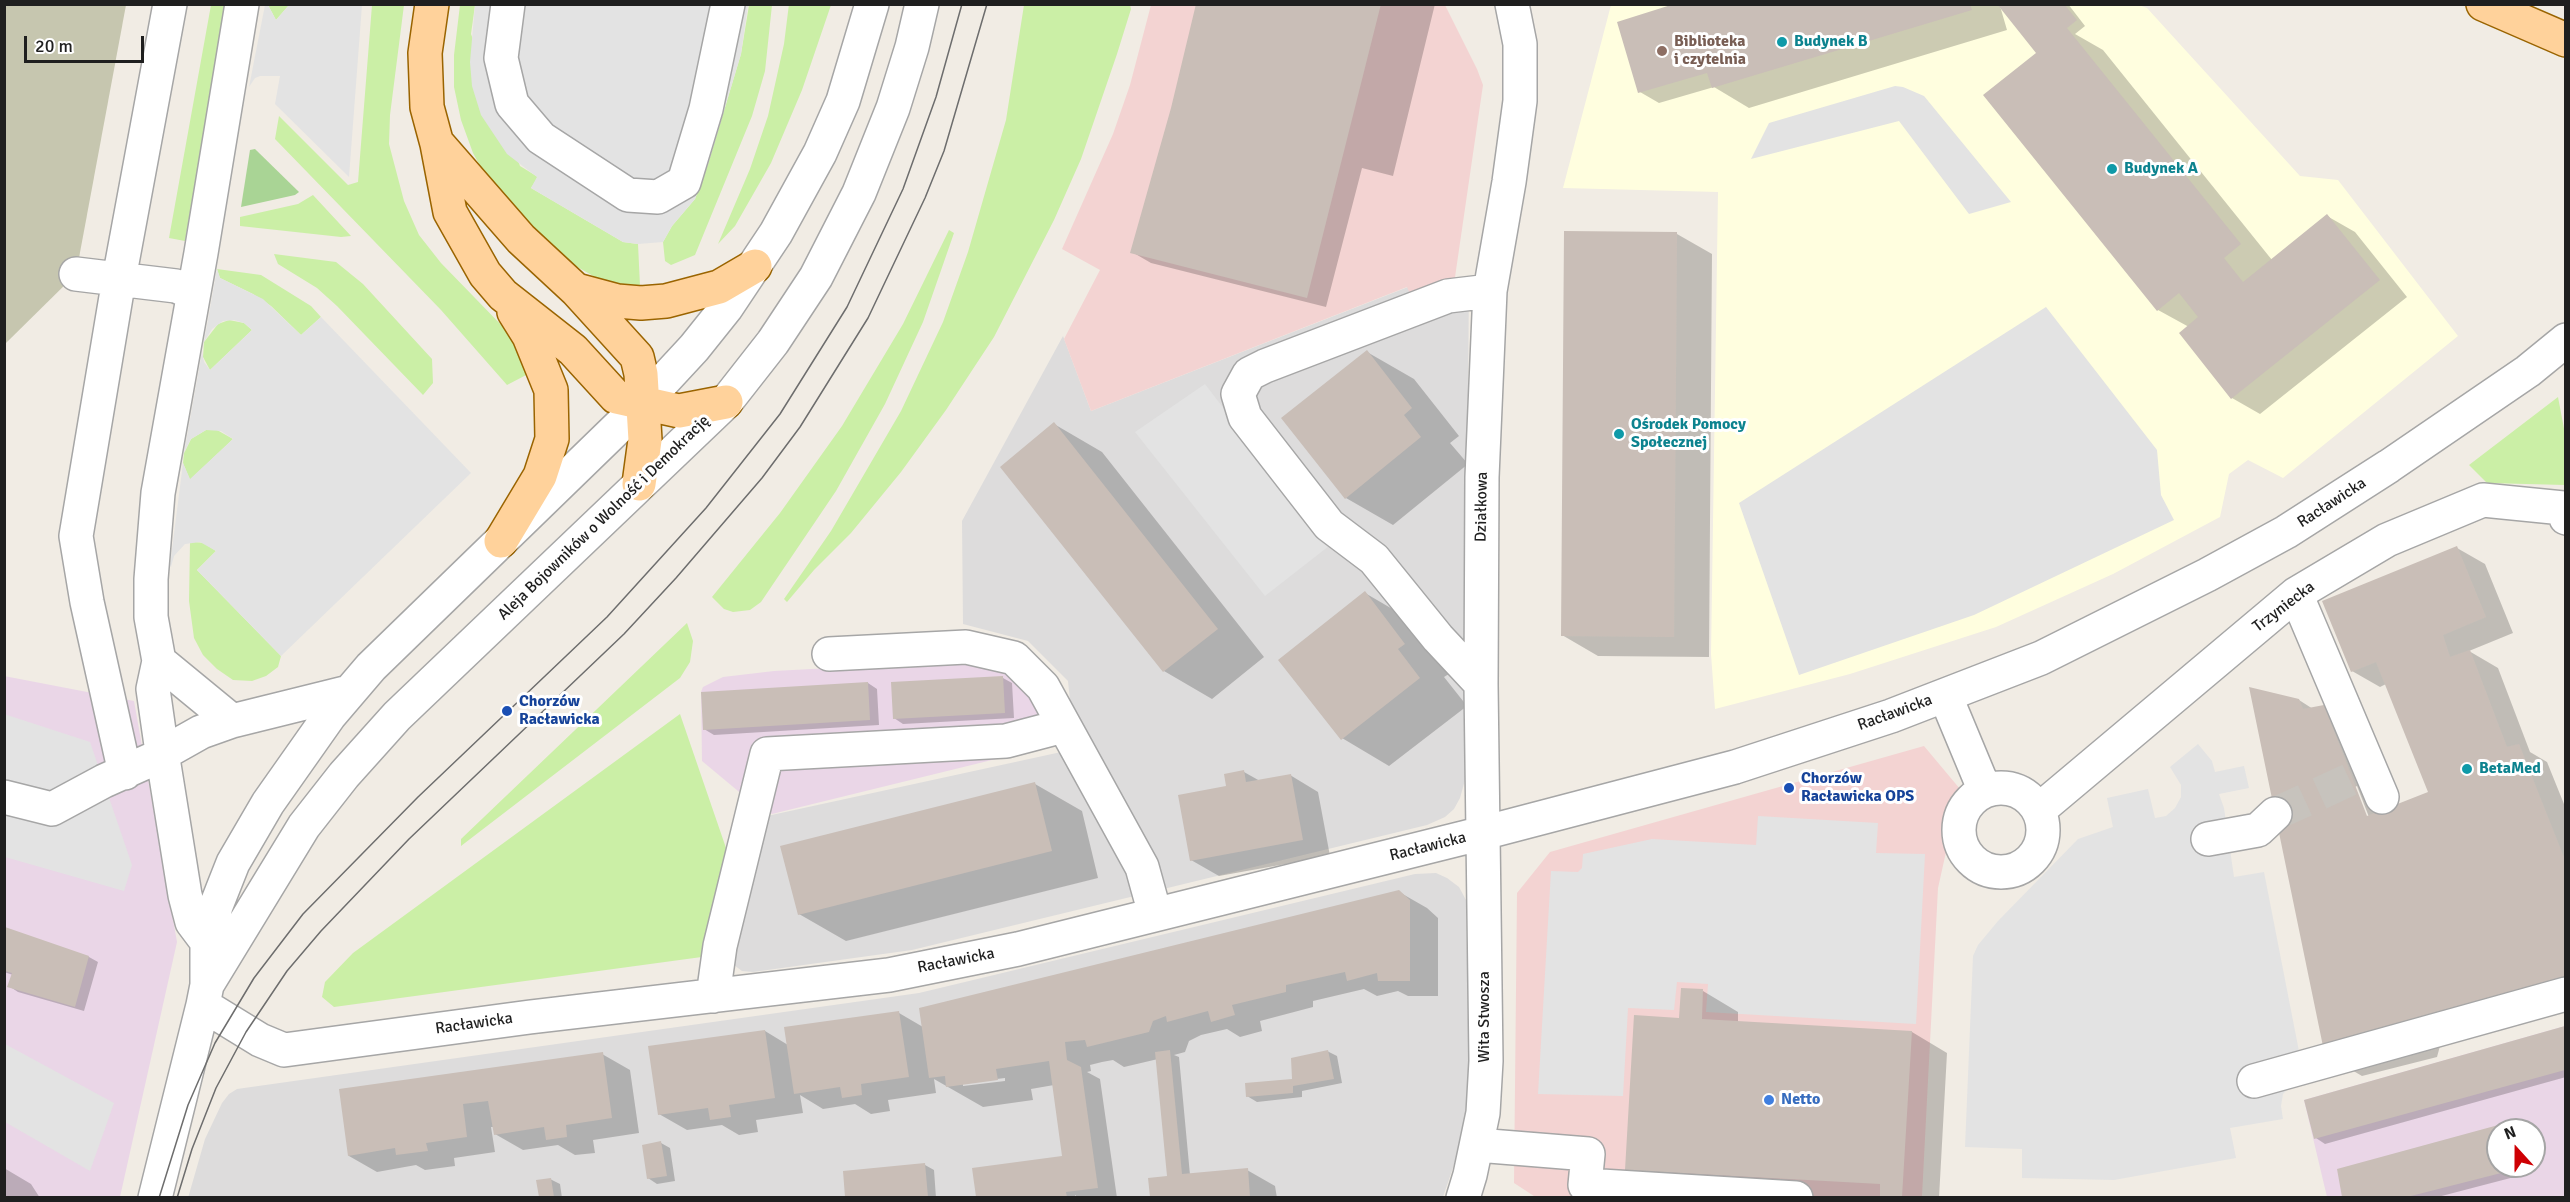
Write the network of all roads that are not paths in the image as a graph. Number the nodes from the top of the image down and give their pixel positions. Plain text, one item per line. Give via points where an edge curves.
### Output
1 (170, 4) edge
2 (242, 4) edge
3 (432, 4) edge
4 (508, 4) edge
5 (728, 4) edge
6 (873, 4) edge
7 (922, 4) edge
8 (1512, 4) edge
9 (2483, 4) edge
10 (2565, 40) edge
11 (437, 144) junction
12 (755, 266) junction
13 (76, 274) dead end
14 (119, 279) junction
15 (576, 290) junction
16 (1490, 291) junction
17 (194, 293) junction
18 (503, 295) junction
19 (2565, 340) edge
20 (726, 402) junction
21 (643, 403) junction
22 (639, 484) junction
23 (2565, 518) edge
24 (501, 541) junction
25 (2296, 594) junction
26 (829, 654) dead end
27 (159, 661) junction
28 (1481, 684) junction
29 (349, 692) junction
30 (1945, 695) junction
31 (232, 721) junction
32 (1063, 726) junction
33 (162, 752) junction
34 (125, 773) junction
35 (2369, 782) dead end
36 (1985, 791) junction
37 (4, 797) edge
38 (2039, 810) junction
39 (2275, 814) tunnel mouth
40 (1483, 833) junction
41 (2208, 839) dead end
42 (1155, 914) junction
43 (207, 942) junction
44 (2565, 994) edge
45 (205, 995) junction
46 (713, 996) junction
47 (2254, 1081) dead end
48 (1477, 1145) junction
49 (155, 1197) edge
50 (1463, 1197) edge
51 (1796, 1197) edge

1 - 14 street
2 - 17 street
3 - 11 main road via 424,81
4 - 5 street via 501,58 512,104 541,138 628,195 658,197 684,182 706,110
6 - 12 street, Aleja Bojowników o Wolność i Demokrację via 832,127 796,200
7 - 20 street, Aleja Bojowników o Wolność i Demokrację via 893,108 859,193 816,277 773,342
8 - 16 street, Działkowa via 1520,44 1520,101
9 - 10 main road
11 - 15 main road via 521,239
11 - 18 main road via 450,212 485,274
12 - 15 main road via 719,287 666,301 617,301
12 - 21 street, Aleja Bojowników o Wolność i Demokrację via 705,335
13 - 14 street
14 - 17 street via 176,286
14 - 34 street via 76,536
15 - 21 main road via 637,357
16 - 28 street, Działkowa via 1482,477
16 - 28 street via 1448,296 1265,366 1249,374 1238,394 1245,417 1329,525 1374,559
17 - 27 street via 155,514 150,603
18 - 21 main road via 573,350 616,397
18 - 24 main road via 541,361 551,390 553,414 552,439 540,476
19 - 30 street, Racławicka via 2528,371 2286,532 2040,658
20 - 21 main road via 679,411
20 - 22 street, Aleja Bojowników o Wolność i Demokrację
21 - 22 main road via 645,440
21 - 24 street, Aleja Bojowników o Wolność i Demokrację
22 - 45 street, Aleja Bojowników o Wolność i Demokrację via 397,716 344,776 304,826
23 - 25 street, Trzyniecka via 2563,508 2483,500 2387,540
24 - 29 street, Aleja Bojowników o Wolność i Demokrację
25 - 35 street
25 - 38 street, Trzyniecka
26 - 32 street via 966,647 1014,658 1043,687
27 - 31 street
27 - 33 street via 153,689
28 - 40 street, Działkowa
29 - 31 street
29 - 43 street, Aleja Bojowników o Wolność i Demokrację via 289,771 242,847 220,895
30 - 36 street
30 - 40 street, Racławicka via 1735,767
31 - 33 street
32 - 42 street via 1142,867
32 - 46 street via 1006,741 767,754 720,946
33 - 34 street
33 - 43 street via 185,895 192,922
34 - 37 street via 52,809
36 - 38 street via 2013,789
36 - 38 street via 1969,803 1959,822 1959,836 1971,861 1996,873 2024,866 2034,857 2043,831
39 - 41 street via 2258,830
40 - 42 street, Racławicka
40 - 48 street, Wita Stwosza via 1486,1061
42 - 46 street, Racławicka via 1018,949 889,975
43 - 45 street, Aleja Bojowników o Wolność i Demokrację
44 - 47 street
45 - 46 street, Racławicka via 260,1040 284,1050
45 - 49 street, Aleja Bojowników o Wolność i Demokrację
48 - 50 street, Wita Stwosza
48 - 51 street via 1588,1154 1585,1185

